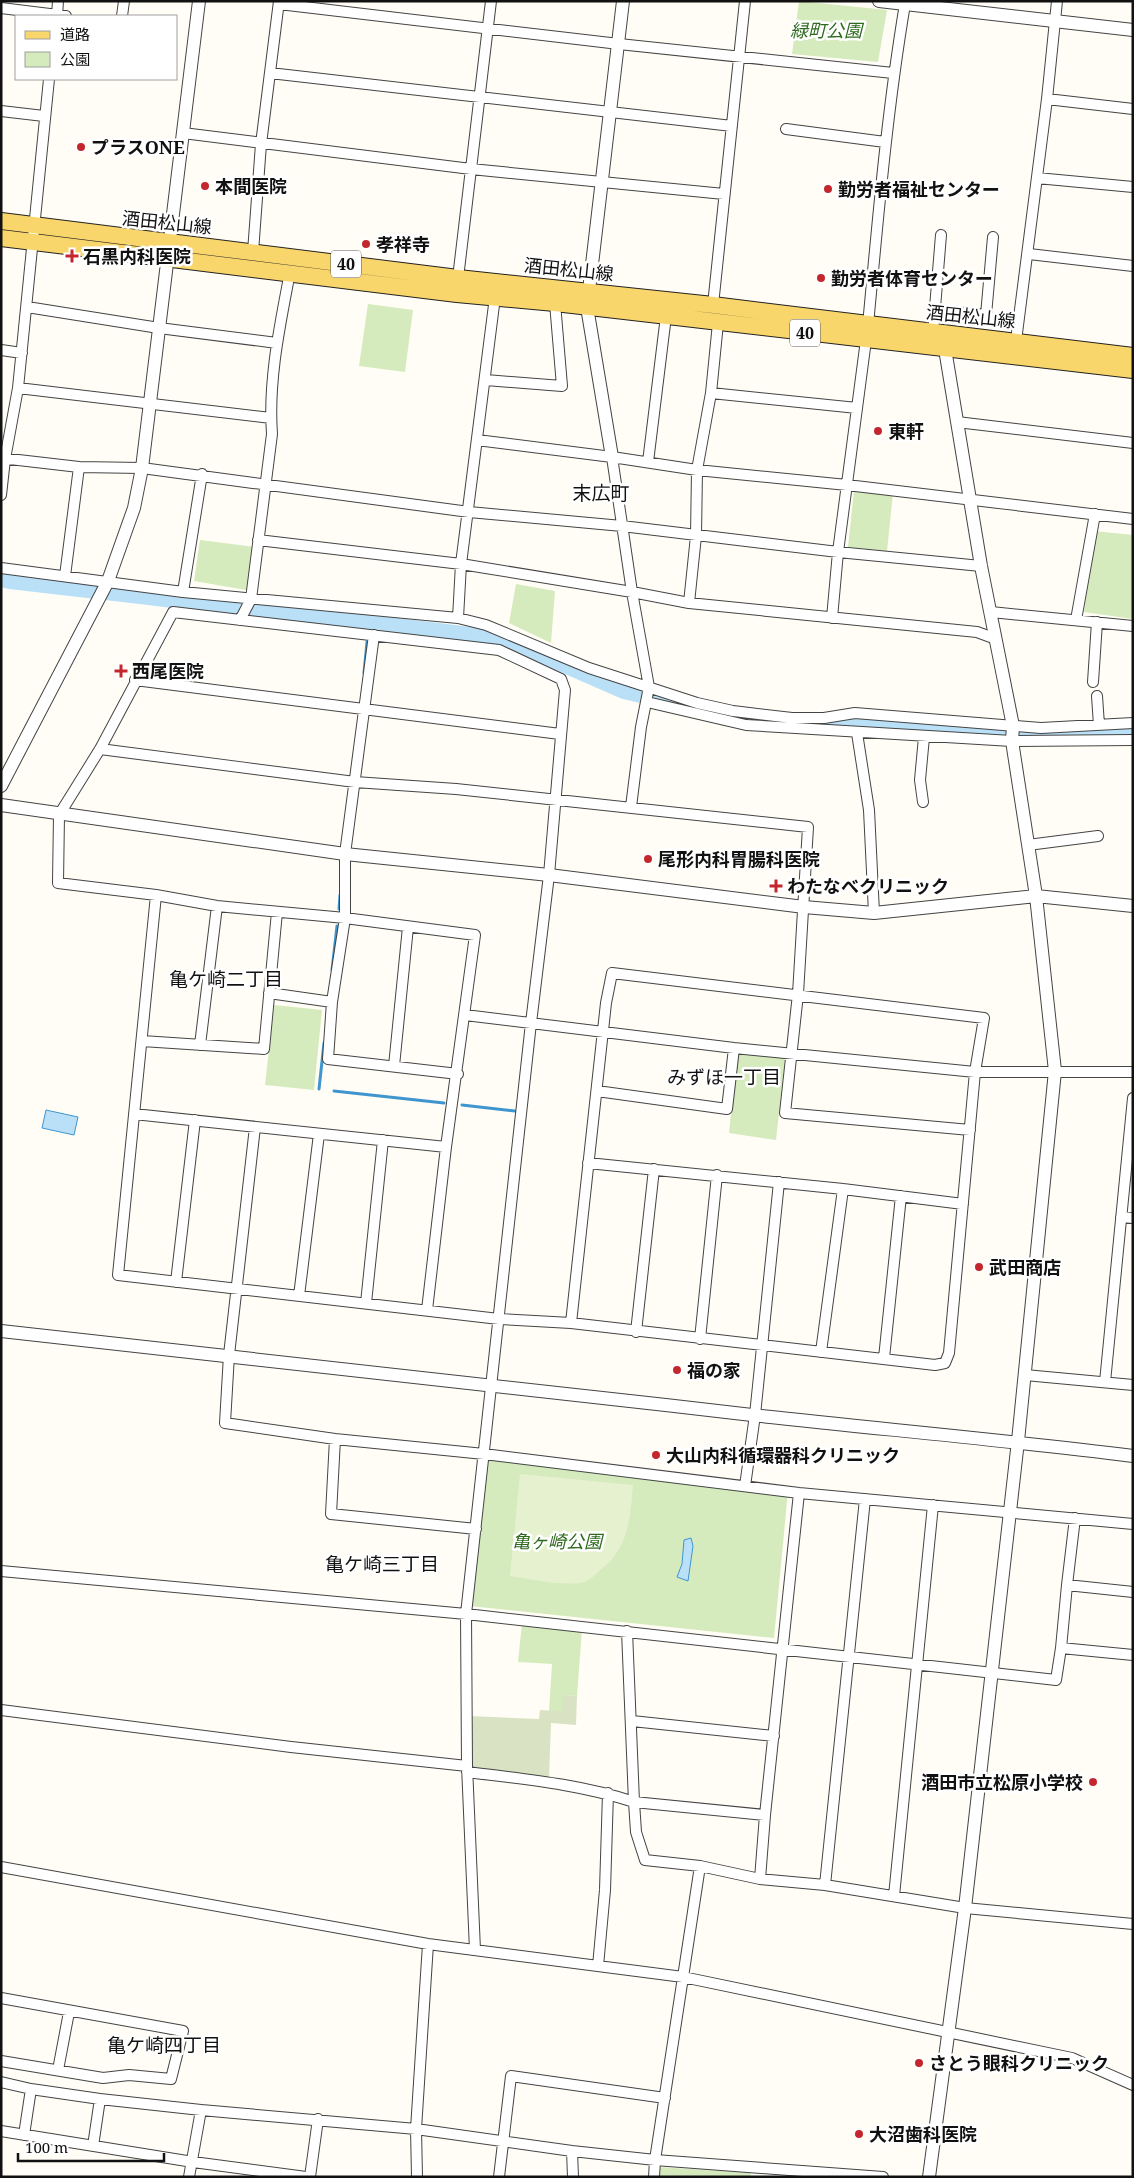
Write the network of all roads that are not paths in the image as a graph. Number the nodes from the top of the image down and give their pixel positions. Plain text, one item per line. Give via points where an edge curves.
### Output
1 (58, 1) edge
2 (124, 1) edge
3 (200, 1) edge
4 (491, 1) edge
5 (623, 1) edge
6 (746, 1) edge
7 (879, 1) edge
8 (1057, 1) edge
9 (279, 2) edge
10 (905, 4) junction
11 (4, 6) edge
12 (54, 15) edge
13 (60, 15) edge
14 (122, 15) edge
15 (1055, 20) junction
16 (488, 27) junction
17 (1133, 30) edge
18 (619, 44) junction
19 (741, 57) junction
20 (270, 73) junction
21 (893, 73) junction
22 (49, 80) edge
23 (480, 97) junction
24 (1047, 99) junction
25 (1133, 109) edge
26 (1, 111) edge
27 (610, 112) junction
28 (44, 116) junction
29 (732, 126) junction
30 (786, 130) dead end
31 (183, 133) junction
32 (885, 142) junction
33 (261, 144) junction
34 (471, 169) junction
35 (1037, 178) junction
36 (602, 181) junction
37 (1133, 187) edge
38 (724, 194) junction
39 (1, 222) edge
40 (34, 234) junction
41 (941, 235) dead end
42 (993, 237) dead end
43 (1, 238) edge
44 (170, 241) junction
45 (253, 252) junction
46 (1029, 254) junction
47 (166, 258) junction
48 (1133, 266) edge
49 (290, 272) junction
50 (458, 278) junction
51 (495, 297) junction
52 (588, 299) junction
53 (555, 303) junction
54 (713, 305) junction
55 (27, 307) junction
56 (935, 310) junction
57 (666, 316) junction
58 (718, 323) junction
59 (159, 328) junction
60 (933, 332) junction
61 (867, 333) junction
62 (1016, 341) junction
63 (277, 343) junction
64 (945, 349) junction
65 (1, 350) edge
66 (22, 352) junction
67 (1133, 356) edge
68 (1133, 370) edge
69 (486, 380) junction
70 (18, 388) junction
71 (711, 393) junction
72 (149, 404) junction
73 (857, 408) junction
74 (271, 418) junction
75 (957, 422) junction
76 (477, 440) junction
77 (1133, 443) edge
78 (612, 457) junction
79 (3, 459) edge
80 (648, 462) junction
81 (80, 467) junction
82 (142, 468) junction
83 (698, 470) junction
84 (202, 474) junction
85 (266, 484) junction
86 (847, 485) junction
87 (1, 495) edge
88 (970, 500) junction
89 (469, 512) junction
90 (1095, 514) junction
91 (1133, 519) edge
92 (622, 526) junction
93 (696, 536) junction
94 (258, 540) junction
95 (838, 552) junction
96 (461, 564) junction
97 (982, 566) junction
98 (1, 568) edge
99 (64, 576) junction
100 (108, 581) junction
101 (183, 592) junction
102 (632, 592) junction
103 (251, 599) junction
104 (689, 604) junction
105 (990, 612) junction
106 (458, 618) junction
107 (832, 618) junction
108 (240, 620) junction
109 (1076, 620) junction
110 (1097, 622) junction
111 (1133, 626) edge
112 (374, 635) junction
113 (996, 639) junction
114 (135, 680) junction
115 (1093, 682) dead end
116 (649, 687) junction
117 (1097, 696) dead end
118 (647, 702) junction
119 (366, 708) junction
120 (1133, 723) edge
121 (1099, 725) junction
122 (1013, 726) junction
123 (857, 733) junction
124 (560, 734) junction
125 (924, 737) junction
126 (1133, 740) edge
127 (1012, 741) junction
128 (100, 749) junction
129 (355, 782) junction
130 (1, 786) edge
131 (556, 800) junction
132 (923, 802) dead end
133 (1, 806) edge
134 (631, 807) junction
135 (58, 815) junction
136 (1098, 836) dead end
137 (1028, 845) junction
138 (345, 854) junction
139 (550, 875) junction
140 (156, 895) junction
141 (1036, 896) junction
142 (217, 906) junction
143 (1133, 906) edge
144 (804, 907) junction
145 (277, 912) junction
146 (874, 913) junction
147 (345, 918) junction
148 (408, 927) junction
149 (269, 993) junction
150 (798, 994) junction
151 (332, 1002) junction
152 (465, 1015) junction
153 (531, 1022) junction
154 (604, 1032) junction
155 (142, 1041) junction
156 (200, 1045) junction
157 (734, 1048) junction
158 (791, 1054) junction
159 (394, 1066) junction
160 (1055, 1071) junction
161 (975, 1072) junction
162 (1133, 1072) edge
163 (458, 1074) junction
164 (597, 1091) junction
165 (1133, 1098) edge
166 (134, 1114) junction
167 (195, 1120) junction
168 (255, 1127) junction
169 (970, 1130) junction
170 (319, 1134) junction
171 (383, 1140) junction
172 (1131, 1141) edge
173 (446, 1147) junction
174 (588, 1163) junction
175 (654, 1169) junction
176 (717, 1175) junction
177 (779, 1182) junction
178 (842, 1188) junction
179 (901, 1196) junction
180 (963, 1204) junction
181 (1121, 1217) junction
182 (1133, 1218) edge
183 (176, 1282) junction
184 (235, 1289) junction
185 (299, 1296) junction
186 (366, 1303) junction
187 (427, 1310) junction
188 (499, 1319) junction
189 (571, 1323) junction
190 (1, 1331) edge
191 (636, 1332) junction
192 (700, 1339) junction
193 (762, 1345) junction
194 (821, 1352) junction
195 (228, 1355) junction
196 (884, 1358) junction
197 (1025, 1376) junction
198 (1105, 1382) junction
199 (492, 1384) junction
200 (1133, 1385) edge
201 (755, 1415) junction
202 (335, 1439) junction
203 (1018, 1441) junction
204 (484, 1454) junction
205 (1133, 1456) edge
206 (745, 1486) junction
207 (799, 1493) junction
208 (865, 1499) junction
209 (933, 1504) junction
210 (1010, 1511) junction
211 (1075, 1518) junction
212 (1133, 1524) edge
213 (476, 1529) junction
214 (1, 1571) edge
215 (1067, 1585) junction
216 (1133, 1592) edge
217 (466, 1614) junction
218 (627, 1631) junction
219 (783, 1648) junction
220 (1061, 1648) junction
221 (1133, 1655) edge
222 (849, 1656) junction
223 (917, 1664) junction
224 (992, 1672) junction
225 (1, 1710) edge
226 (632, 1721) junction
227 (774, 1736) junction
228 (467, 1769) junction
229 (608, 1793) junction
230 (634, 1802) junction
231 (765, 1815) junction
232 (700, 1866) junction
233 (1, 1867) edge
234 (760, 1879) junction
235 (825, 1885) junction
236 (894, 1896) junction
237 (965, 1908) junction
238 (1133, 1924) edge
239 (428, 1944) junction
240 (475, 1950) junction
241 (598, 1966) junction
242 (683, 1977) junction
243 (1, 1998) edge
244 (69, 2012) junction
245 (949, 2032) junction
246 (1, 2061) edge
247 (58, 2070) junction
248 (1, 2082) edge
249 (1133, 2085) edge
250 (31, 2089) junction
251 (664, 2098) junction
252 (100, 2099) junction
253 (201, 2110) junction
254 (318, 2120) junction
255 (416, 2129) junction
256 (1, 2131) edge
257 (24, 2135) junction
258 (502, 2141) junction
259 (93, 2146) junction
260 (572, 2151) junction
261 (655, 2160) junction
262 (193, 2162) junction
263 (757, 2172) edge
264 (839, 2175) edge
265 (190, 2177) edge
266 (306, 2177) edge
267 (310, 2177) edge
268 (417, 2177) edge
269 (498, 2177) edge
270 (573, 2177) edge
271 (654, 2177) edge
272 (883, 2177) edge
273 (929, 2177) edge

1 - 13 street
2 - 14 street
3 - 31 street
4 - 16 street
5 - 18 street
6 - 19 street
7 - 10 street
8 - 15 street
9 - 16 street
9 - 20 street
10 - 15 street
10 - 21 street
11 - 12 street
15 - 17 street
15 - 24 street
16 - 18 street
16 - 23 street
18 - 19 street
18 - 27 street
19 - 21 street
19 - 29 street
20 - 23 street
20 - 33 street
21 - 32 street
22 - 28 street
23 - 27 street
23 - 34 street
24 - 25 street
24 - 35 street
26 - 28 street
27 - 29 street
27 - 36 street
28 - 40 street
29 - 38 street
30 - 32 street
31 - 33 street
31 - 44 street
32 - 61 street
33 - 34 street
33 - 45 street
34 - 36 street
34 - 50 street
35 - 37 street
35 - 46 street
36 - 38 street
36 - 52 street
38 - 54 street
39 - 40 main road, 酒田松山線 / 40
40 - 43 main road, 酒田松山線 / 40
40 - 44 main road, 酒田松山線 / 40
40 - 47 main road, 酒田松山線 / 40
40 - 55 street
41 - 56 street
42 - 56 street via 986,315
44 - 45 main road, 酒田松山線 / 40
44 - 47 street
45 - 50 main road, 酒田松山線 / 40
46 - 48 street
46 - 62 street
47 - 49 main road, 酒田松山線 / 40
47 - 59 street
49 - 51 main road, 酒田松山線 / 40
49 - 63 street
50 - 52 main road, 酒田松山線 / 40
51 - 53 main road, 酒田松山線 / 40
51 - 69 street
52 - 53 main road, 酒田松山線 / 40
52 - 54 main road, 酒田松山線 / 40
52 - 57 main road, 酒田松山線 / 40
52 - 78 street
53 - 69 street via 562,386
54 - 61 main road, 酒田松山線 / 40
55 - 59 street
55 - 66 street
56 - 60 street
57 - 58 main road, 酒田松山線 / 40
57 - 80 street
58 - 61 main road, 酒田松山線 / 40
58 - 71 street
59 - 63 street
59 - 72 street
60 - 61 main road, 酒田松山線 / 40
60 - 62 main road, 酒田松山線 / 40
60 - 64 street
61 - 64 main road, 酒田松山線 / 40
61 - 73 street
62 - 67 main road, 酒田松山線 / 40
63 - 74 street
64 - 68 main road, 酒田松山線 / 40
64 - 75 street
65 - 66 street
66 - 70 street
69 - 76 street
70 - 72 street
70 - 79 street
71 - 73 street
71 - 83 street
72 - 74 street
72 - 82 street
73 - 86 street
74 - 85 street
75 - 77 street
75 - 88 street
76 - 78 street
76 - 89 street
78 - 80 street
78 - 92 street
79 - 81 street
79 - 87 street
80 - 83 street
81 - 82 street
81 - 99 street
82 - 84 street
82 - 100 street via 134,508
83 - 86 street
83 - 93 street
84 - 85 street
84 - 101 street
85 - 89 street
85 - 94 street
86 - 88 street
86 - 95 street
88 - 90 street
88 - 97 street
89 - 92 street
89 - 96 street
90 - 91 street
90 - 109 street
92 - 93 street
92 - 102 street
93 - 95 street
93 - 104 street
94 - 96 street
94 - 103 street
95 - 97 street
95 - 107 street
96 - 102 street
96 - 106 street
97 - 105 street
98 - 99 street
99 - 100 street
100 - 101 street
100 - 130 street
101 - 103 street
102 - 104 street
102 - 116 street
103 - 106 street
103 - 108 street
104 - 107 street
105 - 109 street
105 - 113 street
106 - 116 street via 486,625 589,668
107 - 113 street via 977,632
108 - 112 street
108 - 114 street via 173,612
109 - 110 street
110 - 111 street
110 - 115 street
112 - 119 street
112 - 124 street via 499,650 561,679 564,690
113 - 122 street
114 - 119 street
114 - 128 street
116 - 118 street
116 - 122 street via 697,703 792,718 824,718 855,713
117 - 121 street
118 - 123 street via 746,725
118 - 134 street
119 - 124 street
119 - 129 street
120 - 121 street
121 - 122 street
122 - 127 street
123 - 125 street
123 - 146 street via 869,810
124 - 131 street
125 - 127 street
125 - 132 street via 920,780
126 - 127 street
127 - 137 street
128 - 129 street
128 - 135 street
129 - 131 street
129 - 138 street
131 - 134 street
131 - 139 street
133 - 135 street
134 - 144 street via 808,827
135 - 138 street
135 - 140 street via 58,883
136 - 137 street
137 - 141 street
138 - 139 street
138 - 147 street
139 - 144 street
139 - 153 street
140 - 142 street
140 - 155 street
141 - 143 street
141 - 146 street
141 - 160 street
142 - 145 street
142 - 156 street
144 - 146 street
144 - 150 street
145 - 147 street
145 - 149 street
147 - 148 street
147 - 151 street
148 - 152 street via 475,934
148 - 159 street
149 - 151 street
149 - 156 street via 264,1049
150 - 154 street via 612,973
150 - 158 street
150 - 161 street via 984,1018
151 - 159 street via 328,1059
152 - 153 street
152 - 163 street
153 - 154 street
153 - 188 street
154 - 157 street
154 - 164 street
155 - 156 street
155 - 166 street
157 - 158 street
157 - 164 street via 726,1108
158 - 161 street
158 - 169 street via 785,1113
159 - 163 street
160 - 161 street
160 - 162 street
160 - 197 street
161 - 169 street
163 - 173 street
164 - 174 street
165 - 172 street
166 - 167 street
166 - 183 street via 118,1275
167 - 168 street
167 - 183 street
168 - 170 street
168 - 184 street
169 - 180 street
170 - 171 street
170 - 185 street
171 - 173 street
171 - 186 street
172 - 181 street
173 - 187 street
174 - 175 street
174 - 189 street
175 - 176 street
175 - 191 street
176 - 177 street
176 - 192 street
177 - 178 street
177 - 193 street
178 - 179 street
178 - 194 street
179 - 180 street
179 - 196 street
180 - 196 street via 949,1352 945,1363 935,1366
181 - 182 street
181 - 198 street
183 - 184 street
184 - 185 street
184 - 195 street
185 - 186 street
186 - 187 street
187 - 188 street
188 - 189 street
188 - 199 street
189 - 191 street
190 - 195 street
191 - 192 street
192 - 193 street
193 - 194 street
193 - 201 street
194 - 196 street
195 - 199 street
195 - 202 street via 225,1423
197 - 198 street
197 - 203 street
198 - 200 street
199 - 201 street
199 - 204 street
201 - 203 street
201 - 206 street
202 - 204 street
202 - 213 street via 332,1514
203 - 205 street
203 - 210 street
204 - 206 street
204 - 213 street
206 - 207 street
207 - 208 street
207 - 219 street
208 - 209 street
208 - 222 street
209 - 210 street
209 - 223 street
210 - 211 street
210 - 224 street
211 - 212 street
211 - 215 street
213 - 217 street
214 - 217 street
215 - 216 street
215 - 220 street
217 - 218 street
217 - 228 street
218 - 219 street
218 - 226 street
219 - 222 street
219 - 227 street
220 - 221 street
220 - 224 street via 1056,1680
222 - 223 street
222 - 235 street
223 - 224 street
223 - 236 street
224 - 237 street
225 - 228 street
226 - 227 street
226 - 230 street
227 - 231 street
228 - 229 street
228 - 240 street
229 - 230 street
229 - 241 street via 605,1890
230 - 231 street
230 - 232 street via 636,1832 645,1860
231 - 234 street
232 - 234 street
232 - 242 street
233 - 239 street
234 - 235 street
235 - 236 street
236 - 237 street
237 - 238 street
237 - 245 street
239 - 240 street
239 - 255 street
240 - 241 street
241 - 242 street
242 - 245 street
242 - 251 street
243 - 244 street
244 - 247 street
244 - 247 street via 183,2031 171,2079 129,2075 103,2078
245 - 249 street via 1072,2058
245 - 273 street
246 - 247 street
248 - 250 street
250 - 252 street
250 - 257 street
251 - 258 street via 511,2076
251 - 261 street
252 - 253 street
252 - 259 street
253 - 254 street
253 - 262 street
254 - 255 street
254 - 267 street
255 - 258 street
255 - 268 street
256 - 257 street
257 - 259 street
258 - 260 street
258 - 269 street
259 - 262 street
260 - 261 street
260 - 270 street
261 - 263 street
261 - 271 street
262 - 265 street
262 - 266 street
263 - 264 street
264 - 272 street

